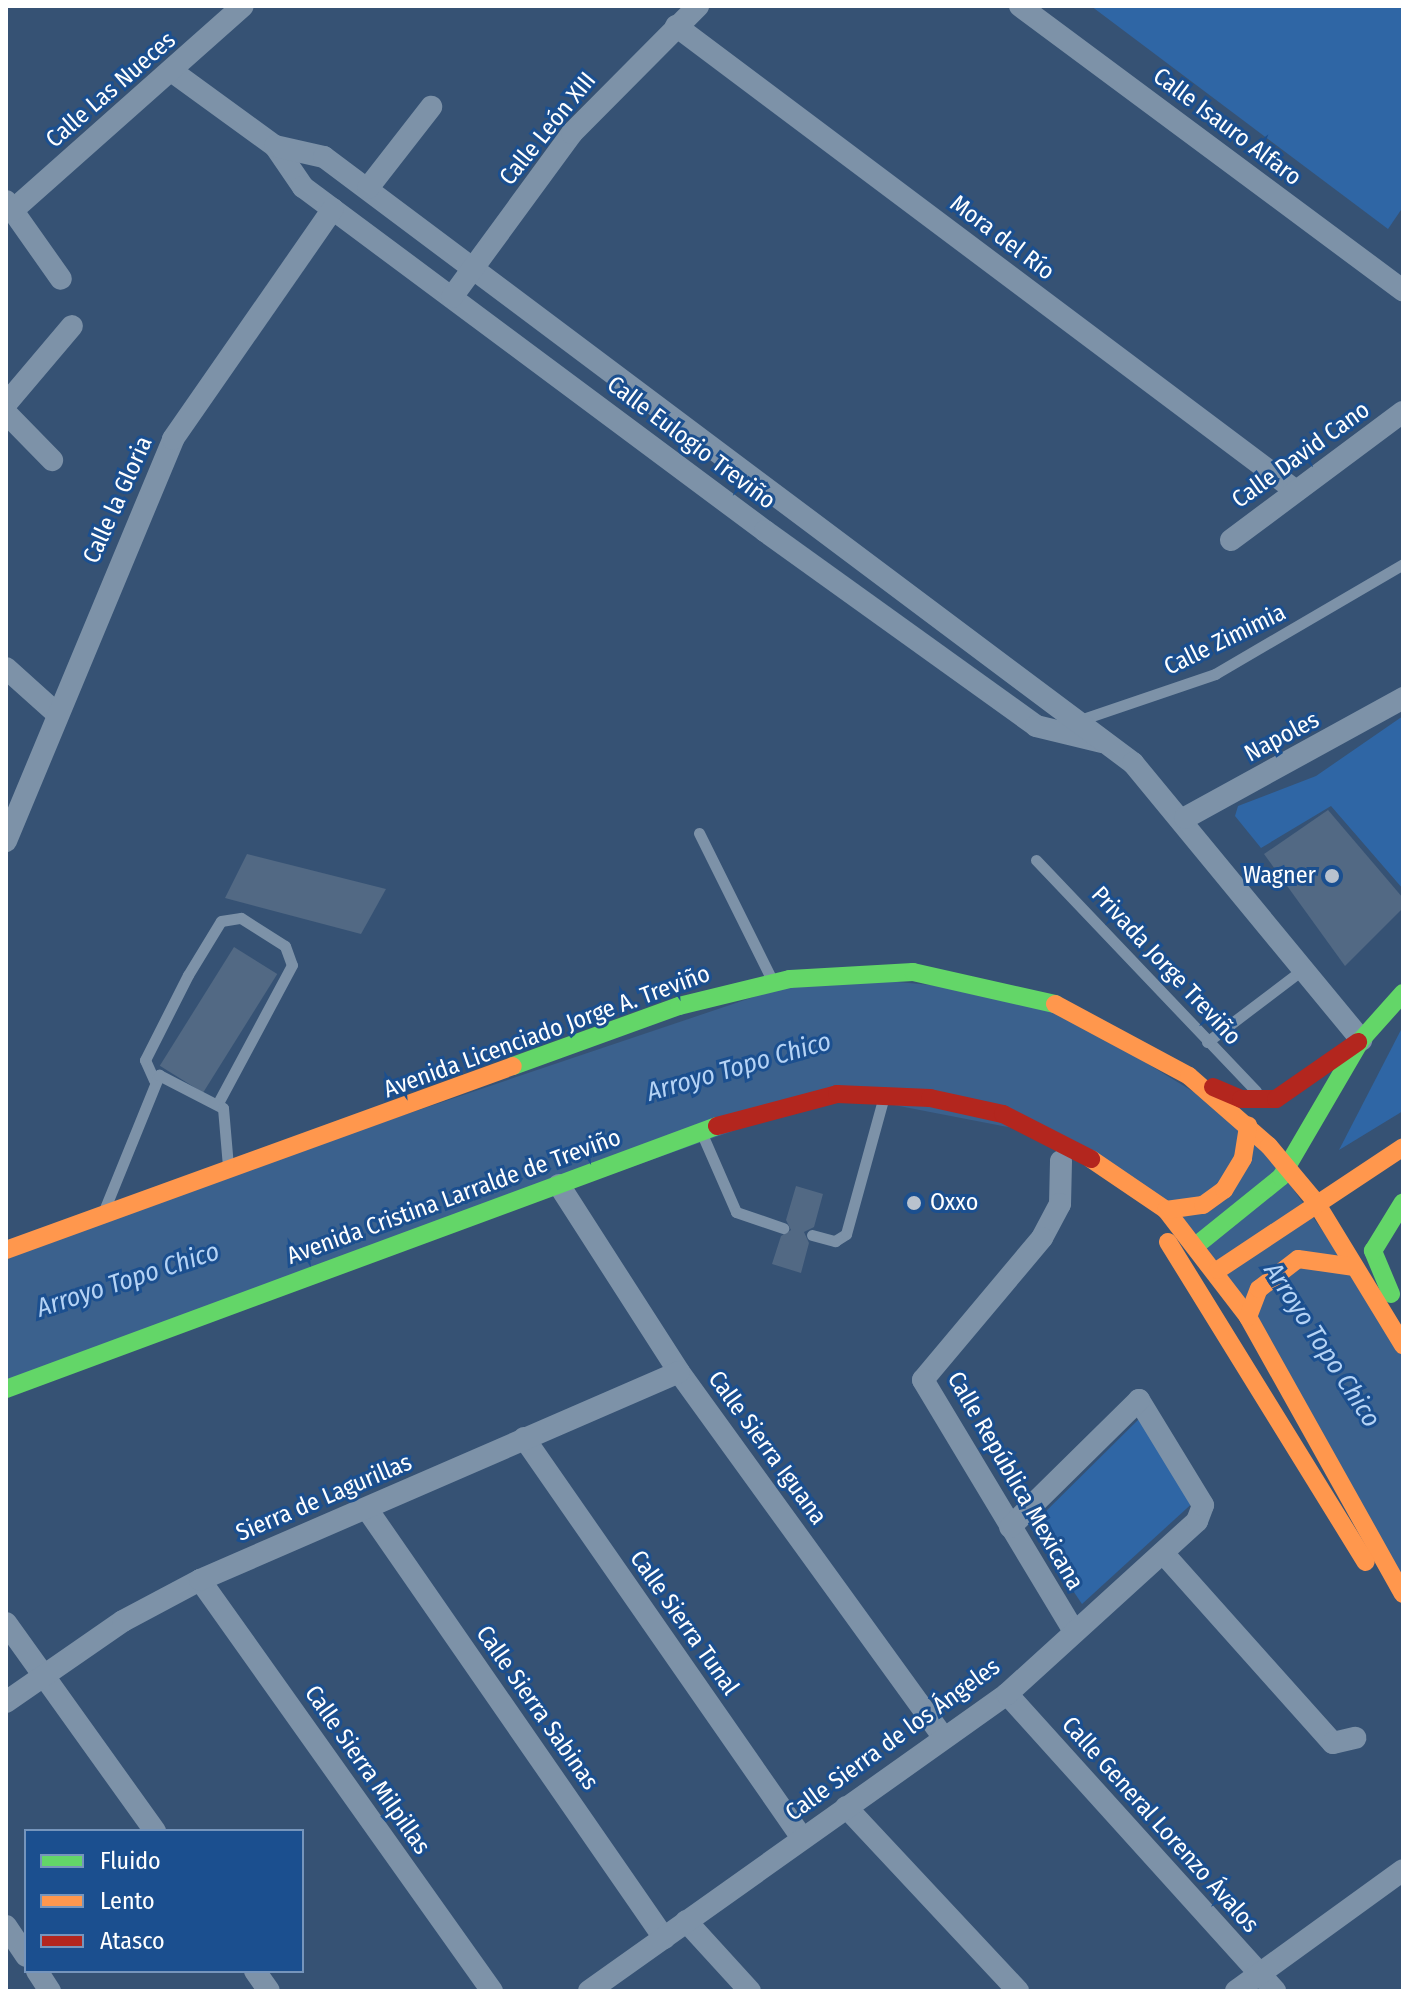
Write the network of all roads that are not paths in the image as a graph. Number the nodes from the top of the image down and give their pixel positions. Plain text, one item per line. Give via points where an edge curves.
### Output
1 (243, 6) edge
2 (698, 6) edge
3 (1020, 6) edge
4 (676, 26) junction
5 (173, 72) junction
6 (431, 107) dead end
7 (275, 146) junction
8 (368, 188) junction
9 (9, 206) edge
10 (333, 209) junction
11 (473, 267) junction
12 (61, 279) dead end
13 (1403, 290) edge
14 (452, 297) junction
15 (72, 326) dead end
16 (6, 404) edge
17 (1403, 412) edge
18 (6, 413) edge
19 (52, 460) dead end
20 (1296, 491) junction
21 (787, 499) junction
22 (765, 531) junction
23 (1231, 540) dead end
24 (1403, 564) edge
25 (6, 668) edge
26 (1403, 698) edge
27 (55, 712) junction
28 (1078, 721) junction
29 (1059, 737) junction
30 (1102, 742) junction
31 (1185, 818) junction
32 (699, 833) dead end
33 (6, 841) edge
34 (1036, 860) dead end
35 (1303, 969) junction
36 (773, 982) junction
37 (1403, 993) edge
38 (1361, 1040) junction
39 (1207, 1042) junction
40 (1189, 1076) junction
41 (154, 1080) junction
42 (886, 1092) junction
43 (930, 1098) junction
44 (1266, 1101) junction
45 (218, 1103) junction
46 (1248, 1125) junction
47 (700, 1130) junction
48 (1403, 1147) edge
49 (1061, 1161) junction
50 (1288, 1168) junction
51 (228, 1175) junction
52 (559, 1185) junction
53 (1315, 1201) junction
54 (1403, 1202) edge
55 (1175, 1209) junction
56 (101, 1218) junction
57 (783, 1228) dead end
58 (812, 1235) dead end
59 (1204, 1240) junction
60 (6, 1250) edge
61 (1224, 1265) junction
62 (1354, 1267) junction
63 (1250, 1309) junction
64 (1403, 1318) edge
65 (1403, 1345) edge
66 (679, 1372) junction
67 (6, 1389) edge
68 (524, 1438) junction
69 (367, 1509) junction
70 (1010, 1527) junction
71 (1163, 1553) junction
72 (200, 1580) junction
73 (1403, 1594) edge
74 (1403, 1610) edge
75 (6, 1623) edge
76 (1074, 1631) junction
77 (44, 1675) junction
78 (1007, 1694) junction
79 (6, 1702) edge
80 (942, 1735) junction
81 (1344, 1741) dead end
82 (846, 1807) junction
83 (154, 1829) edge
84 (802, 1838) junction
85 (1403, 1870) edge
86 (686, 1921) junction
87 (6, 1926) edge
88 (664, 1938) junction
89 (24, 1953) edge
90 (1257, 1972) junction
91 (38, 1973) edge
92 (256, 1973) edge
93 (50, 1991) edge
94 (269, 1991) edge
95 (492, 1991) edge
96 (589, 1991) edge
97 (750, 1991) edge
98 (1018, 1991) edge
99 (1236, 1991) edge
100 (1275, 1991) edge

1 - 5 street, Calle Las Nueces
2 - 4 street, Calle León XIII
3 - 13 street, Calle Isauro Alfaro
4 - 11 street, Calle León XIII via 572,133
4 - 20 street, Mora del Río
5 - 7 street, Calle Eulogio Treviño
5 - 9 street, Calle Las Nueces
6 - 8 street
7 - 8 street, Calle Eulogio Treviño via 315,152
7 - 10 street, Calle Eulogio Treviño via 294,178
8 - 11 street, Calle Eulogio Treviño
9 - 12 street
10 - 14 street, Calle Eulogio Treviño
10 - 27 street, Calle la Gloria via 183,421
11 - 14 street, Calle León XIII
11 - 21 street, Calle Eulogio Treviño
14 - 22 street, Calle Eulogio Treviño
15 - 16 street
17 - 20 street, Calle David Cano
18 - 19 street
20 - 23 street, Calle David Cano
21 - 22 street
21 - 28 street, Calle Eulogio Treviño
22 - 29 street, Calle Eulogio Treviño
24 - 28 lane, Calle Zimimia via 1215,674
25 - 27 street
26 - 31 street, Napoles
27 - 33 street, Calle la Gloria
28 - 29 lane, Calle Zimimia
28 - 30 street, Calle Eulogio Treviño
29 - 30 street, Calle Eulogio Treviño
30 - 31 street, Calle Eulogio Treviño
31 - 35 street, Calle Eulogio Treviño
32 - 36 lane
34 - 39 lane, Privada Jorge Treviño
35 - 38 street, Calle Eulogio Treviño
35 - 39 lane
36 - 40 main road, Avenida Licenciado Jorge A. Treviño via 913,972 1033,994 1113,1029
36 - 51 main road, Avenida Licenciado Jorge A. Treviño via 679,1006
37 - 38 main road
38 - 44 main road
38 - 50 main road
39 - 44 lane, Privada Jorge Treviño
40 - 44 main road
40 - 46 main road, Avenida Licenciado Jorge A. Treviño
41 - 45 lane via 162,1075
41 - 45 lane via 145,1060 188,975 221,921 241,918 285,946 292,965
41 - 56 lane
42 - 43 main road, Avenida Cristina Larralde de Treviño
42 - 47 main road, Avenida Cristina Larralde de Treviño via 810,1099
42 - 58 lane via 846,1234 835,1241
43 - 49 main road
43 - 55 main road, Avenida Cristina Larralde de Treviño via 1003,1114 1060,1137
45 - 51 lane
46 - 50 main road, Avenida Licenciado Jorge A. Treviño
46 - 55 main road via 1243,1158 1224,1190
47 - 52 main road, Avenida Cristina Larralde de Treviño
47 - 57 lane via 736,1212
48 - 53 main road
49 - 70 street, Calle República Mexicana via 1060,1204 1042,1238 923,1380
49 - 74 main road via 1138,1213 1193,1273 1325,1502
50 - 53 main road, Avenida Licenciado Jorge A. Treviño
50 - 59 main road
51 - 56 main road, Avenida Licenciado Jorge A. Treviño
52 - 66 street, Calle Sierra Iguana
52 - 67 main road, Avenida Cristina Larralde de Treviño
53 - 61 main road
53 - 62 main road, Avenida Licenciado Jorge A. Treviño
54 - 64 main road via 1373,1251
55 - 59 main road, Avenida Cristina Larralde de Treviño
56 - 60 main road, Avenida Licenciado Jorge A. Treviño
59 - 61 main road, Avenida Cristina Larralde de Treviño
61 - 63 main road, Avenida Cristina Larralde de Treviño
62 - 63 main road via 1332,1259 1298,1259 1270,1276
62 - 65 main road, Avenida Licenciado Jorge A. Treviño
63 - 73 main road, Avenida Cristina Larralde de Treviño
66 - 68 street, Sierra de Lagurillas
66 - 80 street, Calle Sierra Iguana
68 - 69 street, Sierra de Lagurillas
68 - 84 street, Calle Sierra Tunal
69 - 72 street, Sierra de Lagurillas
69 - 88 street, Calle Sierra Sabinas
70 - 71 street, Calle Sierra de los Ángeles via 1139,1400 1203,1505 1197,1521
70 - 76 street, Calle República Mexicana
71 - 76 street, Calle Sierra de los Ángeles
71 - 81 street
72 - 77 street, Sierra de Lagurillas
72 - 95 street, Calle Sierra Milpillas
75 - 77 street
76 - 78 street, Calle Sierra de los Ángeles
77 - 79 street, Sierra de Lagurillas
77 - 83 street
78 - 80 street, Calle Sierra de los Ángeles
78 - 90 street, Calle General Lorenzo Ávalos
80 - 82 street, Calle Sierra de los Ángeles
82 - 84 street, Calle Sierra de los Ángeles
82 - 98 street
84 - 86 street, Calle Sierra de los Ángeles
85 - 90 street
86 - 88 street, Calle Sierra de los Ángeles
86 - 97 street
87 - 89 street
88 - 96 street, Calle Sierra de los Ángeles
90 - 99 street
90 - 100 street, Calle General Lorenzo Ávalos
91 - 93 street
92 - 94 street

